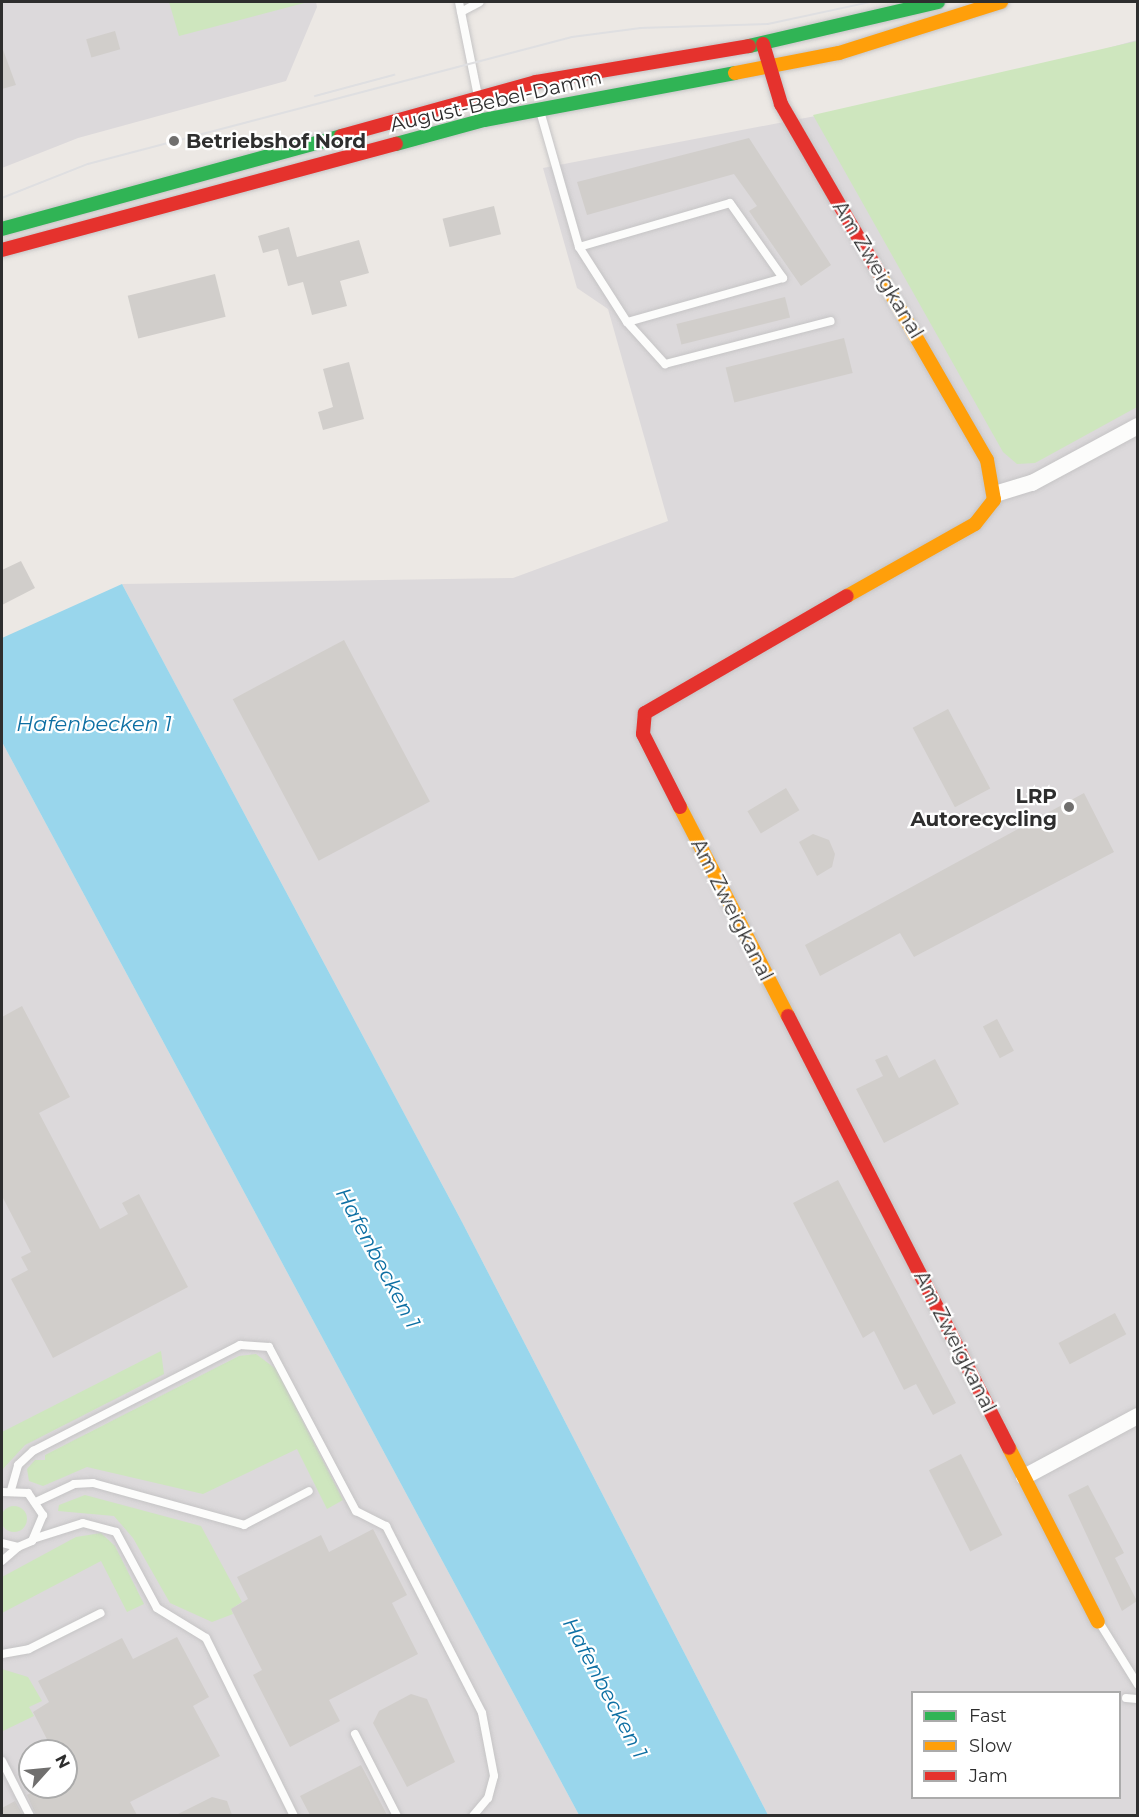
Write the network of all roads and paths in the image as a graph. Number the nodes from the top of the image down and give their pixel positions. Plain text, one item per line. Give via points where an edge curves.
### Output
1 (459, 2) edge
2 (480, 2) edge
3 (938, 2) edge
4 (1001, 2) edge
5 (461, 12) junction
6 (763, 44) junction
7 (769, 67) junction
8 (478, 97) junction
9 (540, 108) junction
10 (484, 120) junction
11 (2, 229) edge
12 (579, 247) junction
13 (2, 250) edge
14 (831, 321) dead end
15 (627, 322) junction
16 (1137, 426) edge
17 (995, 494) junction
18 (1137, 1416) edge
19 (1024, 1477) junction
20 (6, 1491) edge
21 (309, 1491) dead end
22 (38, 1502) junction
23 (36, 1538) junction
24 (2, 1543) edge
25 (18, 1546) junction
26 (2, 1561) edge
27 (101, 1613) dead end
28 (1098, 1622) joint
29 (2, 1654) edge
30 (1137, 1685) edge
31 (1126, 1698) dead end
32 (1137, 1699) edge
33 (355, 1734) dead end
34 (2, 1761) edge
35 (30, 1815) edge
36 (294, 1815) edge
37 (397, 1815) edge
38 (472, 1815) edge

1 - 5 lane
2 - 5 lane
3 - 6 main road, August-Bebel-Damm
4 - 7 main road, August-Bebel-Damm via 861,47
5 - 8 lane
6 - 7 main road, Am Zweigkanal
6 - 8 main road, August-Bebel-Damm via 672,56
7 - 9 main road, August-Bebel-Damm
7 - 17 main road, Am Zweigkanal via 792,124 987,460
8 - 10 lane
8 - 11 main road, August-Bebel-Damm
9 - 10 main road, August-Bebel-Damm
9 - 12 lane
10 - 13 main road, August-Bebel-Damm
12 - 15 lane
12 - 15 lane via 730,203 783,278
14 - 15 lane via 665,364
16 - 17 street via 1032,483
17 - 19 main road, Am Zweigkanal via 990,512 975,524 657,702 645,713 642,727
18 - 19 street
19 - 28 main road, Am Zweigkanal
20 - 22 lane via 28,1493
20 - 38 lane via 18,1465 33,1451 240,1346 267,1345 281,1363 356,1511 386,1526 482,1713 494,1776 488,1798
21 - 22 lane via 244,1525 93,1483 74,1484
22 - 23 lane via 43,1520
23 - 25 lane
23 - 36 lane via 90,1522 118,1534 157,1608 206,1638
24 - 25 lane
25 - 26 lane
27 - 29 lane via 29,1649
28 - 30 lane
31 - 32 lane
33 - 37 lane
34 - 35 lane

